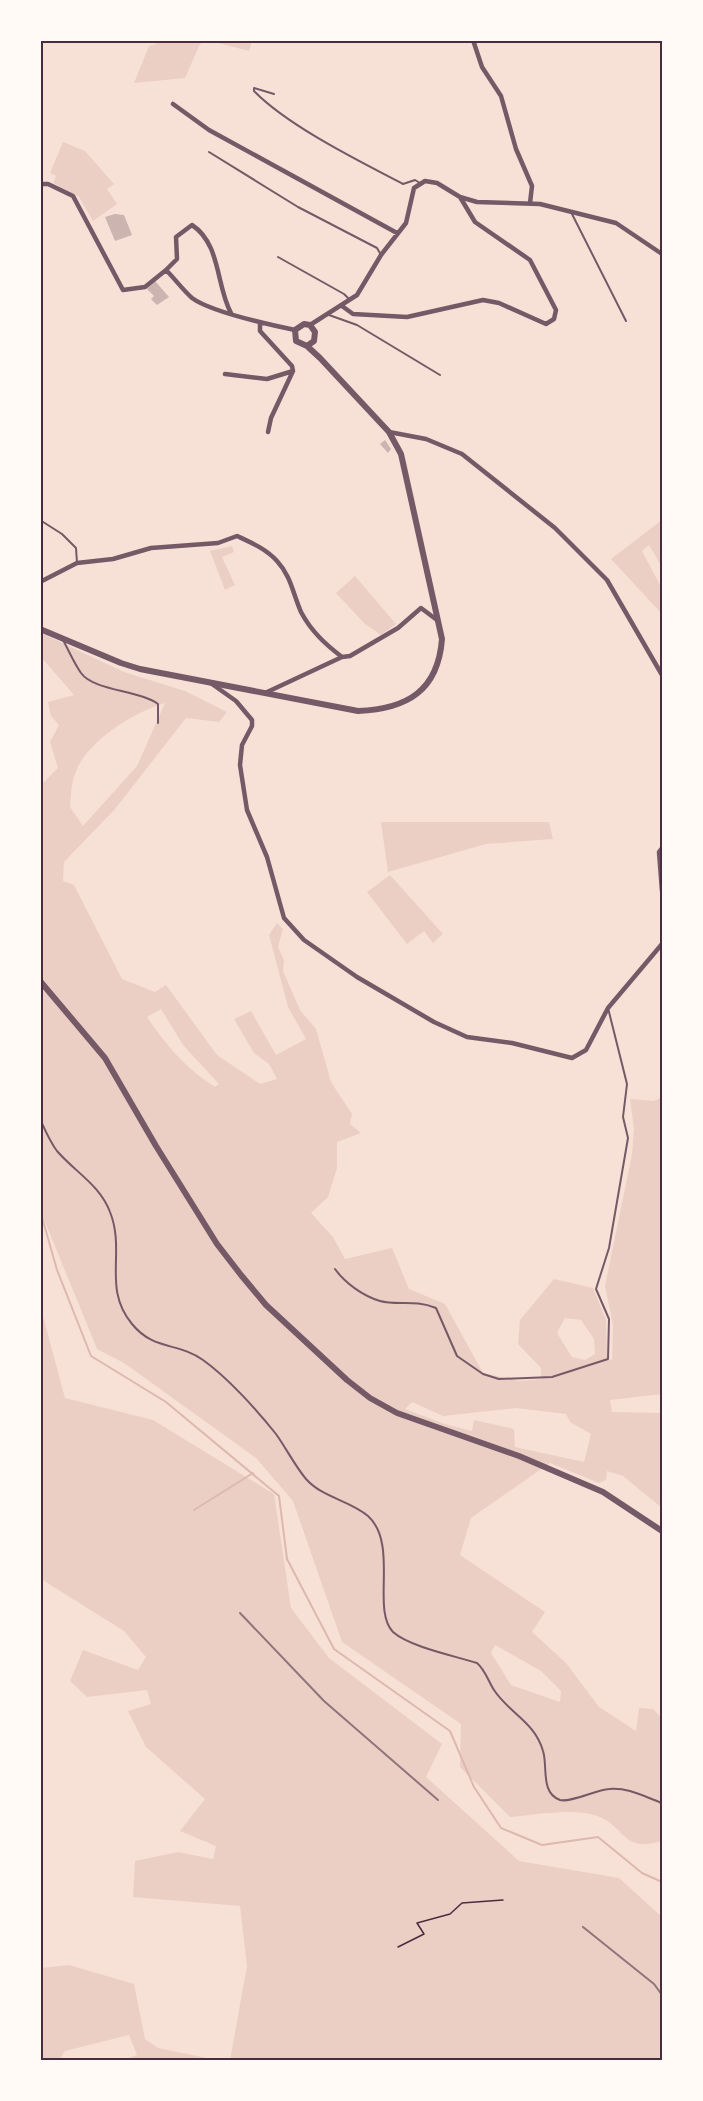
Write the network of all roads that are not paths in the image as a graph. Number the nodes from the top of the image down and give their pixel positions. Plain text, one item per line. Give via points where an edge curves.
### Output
1 (473, 40) edge
2 (274, 94) dead end
3 (173, 104) dead end
4 (209, 152) dead end
5 (420, 183) junction
6 (40, 184) edge
7 (460, 197) junction
8 (530, 203) junction
9 (572, 214) junction
10 (397, 233) junction
11 (663, 254) edge
12 (381, 255) junction
13 (278, 256) dead end
14 (166, 270) junction
15 (350, 300) junction
16 (342, 306) junction
17 (231, 313) junction
18 (328, 314) junction
19 (626, 321) dead end
20 (260, 323) junction
21 (310, 325) junction
22 (296, 330) junction
23 (307, 346) junction
24 (293, 371) junction
25 (225, 374) dead end
26 (440, 375) dead end
27 (268, 432) dead end
28 (389, 432) junction
29 (40, 520) edge
30 (76, 564) junction
31 (40, 582) edge
32 (439, 622) junction
33 (40, 629) edge
34 (62, 637) junction
35 (342, 657) junction
36 (663, 675) edge
37 (212, 684) junction
38 (264, 693) junction
39 (158, 723) dead end
40 (663, 848) edge
41 (663, 891) edge
42 (663, 944) edge
43 (40, 981) edge
44 (608, 1008) junction
45 (40, 1119) edge
46 (335, 1269) dead end
47 (663, 1531) edge
48 (663, 1802) edge

1 - 8 street via 482,68 501,96 516,149 532,186
2 - 5 lane via 254,88 278,113 335,146 403,184 415,180
3 - 10 street via 220,135
4 - 12 lane via 298,207 377,248
5 - 7 street via 437,183
5 - 10 street via 411,194 406,223
6 - 14 street via 73,196 123,290 145,287
7 - 8 street via 483,203
7 - 16 street via 475,222 530,260 556,310 554,319 546,324 483,300 407,317 353,314
8 - 9 street
9 - 11 street via 624,227
9 - 19 lane
10 - 12 street
12 - 15 street
13 - 15 lane
14 - 17 street via 192,298
14 - 17 street via 177,259 176,237 192,225 213,253
15 - 16 street
16 - 18 street
17 - 20 street
18 - 21 street
18 - 26 lane via 357,325
20 - 22 street
20 - 24 street via 260,331
21 - 22 street
21 - 23 street via 316,337
22 - 23 street via 296,341
23 - 28 street
24 - 25 street via 267,379
24 - 27 street
28 - 32 street via 400,454
28 - 36 street via 426,439 462,454 555,528 607,580
29 - 30 lane via 75,548
30 - 31 street
30 - 35 street via 151,548 218,543 237,536 260,546 277,561 315,634
32 - 35 street via 421,609 390,633
32 - 38 street via 442,639 436,670 419,693 399,705 358,711
33 - 34 street
34 - 37 street via 121,663
34 - 39 lane via 82,675 115,691 148,697 158,704
35 - 38 street
37 - 38 street
37 - 44 street via 236,701 252,720 240,765 247,810 267,857 284,918 304,940 357,977 467,1037 572,1058 586,1050
40 - 41 street via 659,852
42 - 44 street
43 - 47 street via 105,1058 162,1156 241,1275 266,1305 347,1380 398,1413 519,1456 603,1492
44 - 46 lane via 627,1084 623,1117 628,1138 609,1248 596,1289 609,1319 608,1359 552,1377 499,1379 483,1374 457,1356 436,1308 420,1302 381,1301 344,1281
45 - 48 lane via 56,1149 101,1194 111,1213 116,1236 116,1293 131,1323 147,1339 164,1347 178,1347 203,1360 275,1433 315,1487 368,1516 376,1526 384,1561 383,1612 394,1632 412,1642 477,1663 484,1670 494,1691 533,1728 540,1740 547,1784 556,1798 564,1801 611,1789

